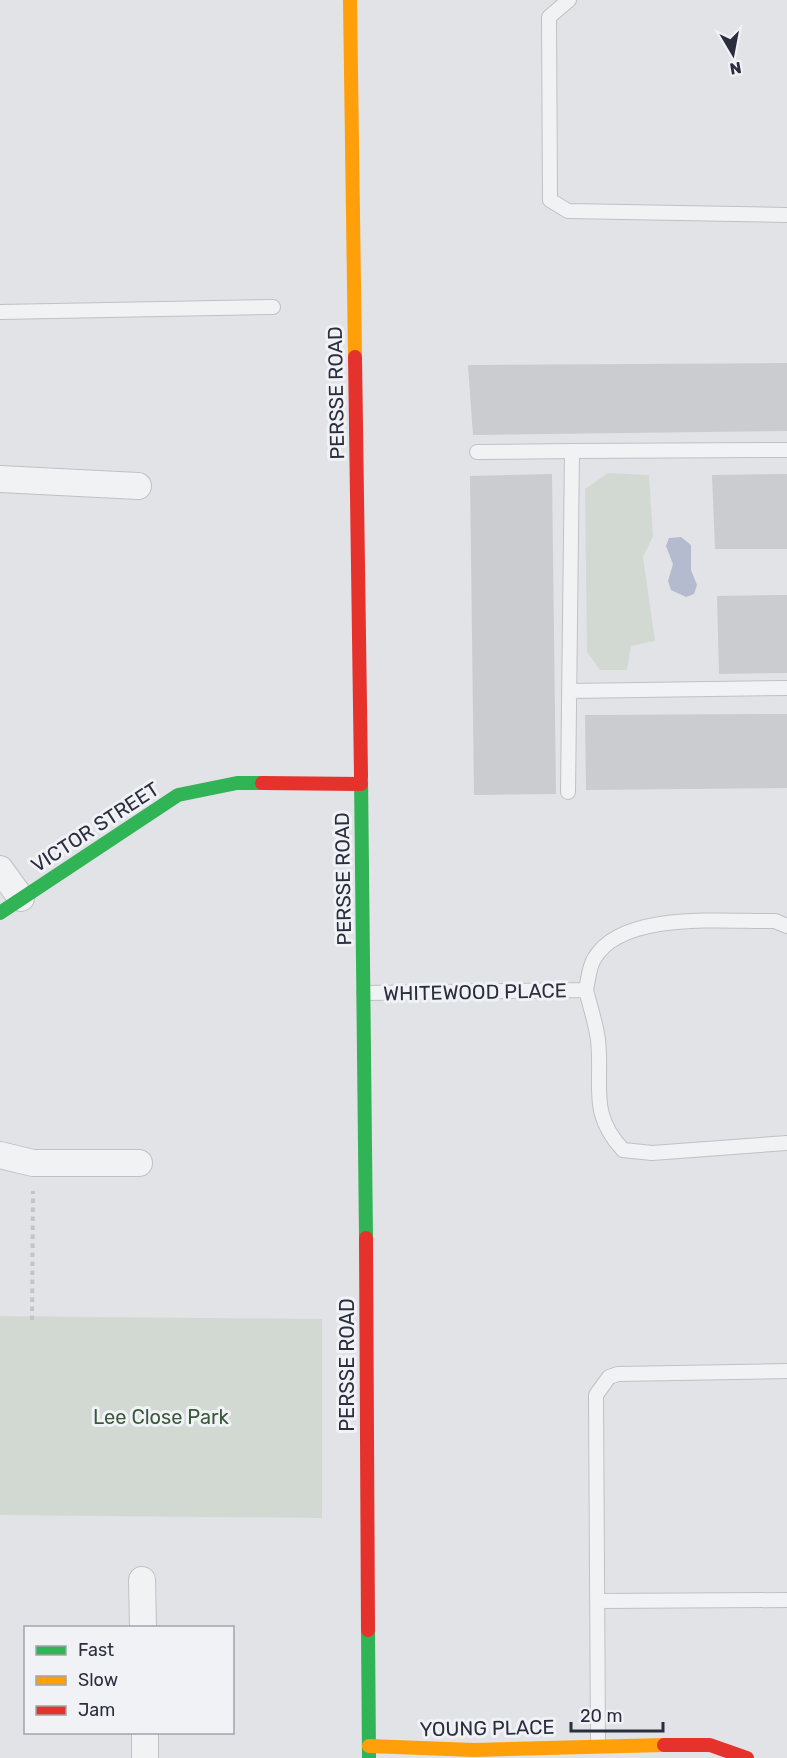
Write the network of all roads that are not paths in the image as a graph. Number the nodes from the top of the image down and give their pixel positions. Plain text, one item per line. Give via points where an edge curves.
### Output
1 (350, 0) edge
2 (568, 0) edge
3 (787, 215) edge
4 (273, 307) dead end
5 (0, 312) edge
6 (787, 450) edge
7 (572, 451) junction
8 (477, 452) dead end
9 (0, 479) edge
10 (138, 486) dead end
11 (787, 688) edge
12 (569, 690) junction
13 (361, 784) junction
14 (568, 792) dead end
15 (0, 869) edge
16 (10, 905) edge
17 (787, 926) edge
18 (586, 990) junction
19 (364, 993) junction
20 (787, 1143) edge
21 (0, 1155) edge
22 (139, 1163) dead end
23 (787, 1371) edge
24 (142, 1580) dead end
25 (787, 1600) edge
26 (597, 1601) junction
27 (143, 1626) edge
28 (145, 1734) edge
29 (598, 1745) junction
30 (369, 1752) edge
31 (146, 1758) edge
32 (747, 1758) edge

1 - 13 street, PERSSE ROAD
2 - 3 lane via 549,17 550,200 568,211
4 - 5 lane
6 - 7 lane
7 - 8 lane
7 - 12 lane
9 - 10 street
11 - 12 lane
12 - 14 lane
13 - 16 street, VICTOR STREET via 237,783 178,795
13 - 19 street, PERSSE ROAD
15 - 16 street
17 - 18 lane, WHITEWOOD PLACE via 775,921 659,923 618,935 594,959
18 - 19 lane, WHITEWOOD PLACE
18 - 20 lane, WHITEWOOD PLACE via 598,1039 599,1110 610,1135 623,1150 652,1153
19 - 30 street, PERSSE ROAD
21 - 22 street via 33,1164
23 - 26 lane via 633,1372 609,1377 602,1384 594,1411
24 - 27 street
25 - 26 lane
26 - 29 lane
28 - 31 street
29 - 30 street, YOUNG PLACE
29 - 32 street, YOUNG PLACE via 710,1745

